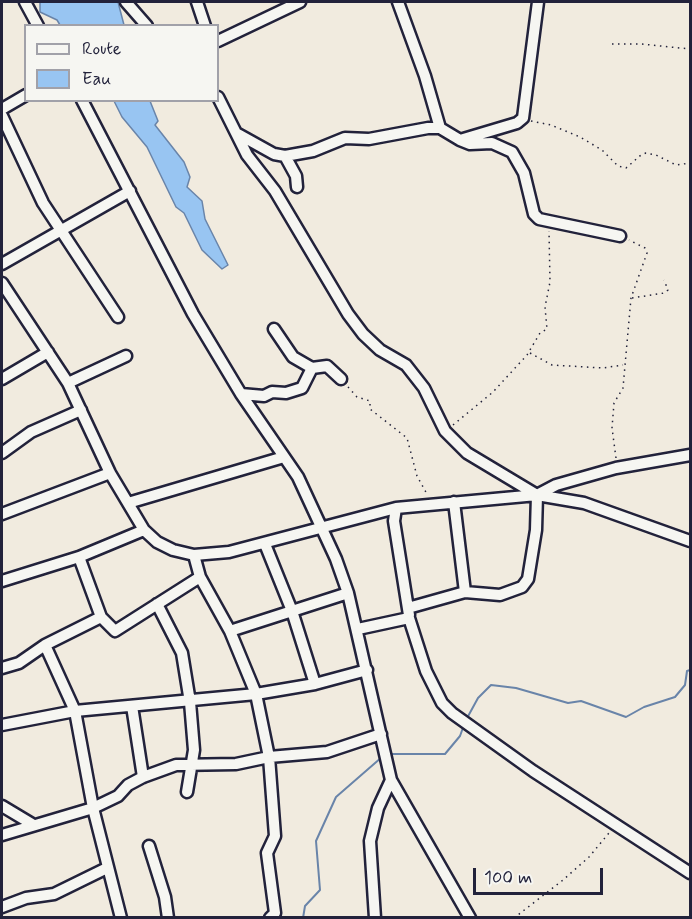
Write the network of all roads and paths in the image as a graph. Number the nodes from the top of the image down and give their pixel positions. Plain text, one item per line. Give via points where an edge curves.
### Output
1 (25, 2) edge
2 (126, 2) edge
3 (197, 2) edge
4 (300, 2) edge
5 (398, 2) edge
6 (538, 2) edge
7 (37, 24) edge
8 (145, 24) edge
9 (204, 24) edge
10 (219, 41) edge
11 (612, 44) dead end
12 (690, 49) edge
13 (24, 96) edge
14 (219, 99) edge
15 (83, 102) edge
16 (2, 109) edge
17 (2, 116) edge
18 (521, 121) junction
19 (440, 128) junction
20 (238, 134) junction
21 (460, 141) junction
22 (285, 156) junction
23 (690, 163) edge
24 (297, 187) dead end
25 (130, 191) junction
26 (549, 222) junction
27 (62, 232) junction
28 (620, 236) joint
29 (2, 264) edge
30 (664, 280) dead end
31 (2, 283) edge
32 (631, 298) junction
33 (118, 317) dead end
34 (274, 329) dead end
35 (48, 352) junction
36 (529, 352) junction
37 (126, 356) dead end
38 (623, 365) junction
39 (312, 368) junction
40 (2, 379) edge
41 (341, 379) joint
42 (68, 383) junction
43 (241, 394) junction
44 (81, 410) junction
45 (445, 431) junction
46 (2, 453) edge
47 (690, 455) edge
48 (284, 457) junction
49 (616, 468) junction
50 (110, 473) junction
51 (537, 495) junction
52 (428, 501) junction
53 (454, 502) junction
54 (128, 503) junction
55 (396, 508) junction
56 (2, 514) edge
57 (322, 529) junction
58 (144, 530) junction
59 (690, 541) edge
60 (265, 544) junction
61 (194, 555) junction
62 (79, 557) junction
63 (200, 577) junction
64 (2, 581) edge
65 (465, 592) junction
66 (348, 593) junction
67 (158, 604) junction
68 (291, 611) junction
69 (409, 613) junction
70 (101, 617) junction
71 (357, 629) junction
72 (230, 631) junction
73 (45, 645) junction
74 (2, 668) edge
75 (367, 670) junction
76 (315, 684) junction
77 (255, 694) junction
78 (190, 702) junction
79 (132, 706) junction
80 (75, 711) junction
81 (2, 725) edge
82 (381, 734) junction
83 (269, 757) junction
84 (192, 765) junction
85 (143, 777) junction
86 (391, 780) junction
87 (187, 792) dead end
88 (2, 806) edge
89 (93, 808) junction
90 (32, 824) junction
91 (616, 824) junction
92 (2, 835) edge
93 (149, 846) dead end
94 (106, 868) junction
95 (690, 873) edge
96 (2, 907) edge
97 (273, 915) edge
98 (121, 918) edge
99 (168, 918) edge
100 (375, 918) edge
101 (470, 918) edge
102 (514, 918) edge

1 - 7 street
2 - 8 street
3 - 9 street
4 - 10 street
5 - 19 street
6 - 18 street
11 - 12 path
13 - 16 street
14 - 20 street
15 - 25 street
17 - 27 street via 43,203
18 - 21 street
18 - 23 path via 551,125 580,137 626,168 646,153 676,165
19 - 21 street
19 - 22 street via 369,139 345,138 313,151
20 - 22 street
20 - 45 street via 247,155 275,191 348,314 380,350 406,365 424,388
21 - 26 street via 492,143 512,152 524,173 534,214
22 - 24 street via 296,176
25 - 27 street
25 - 43 street via 193,314
26 - 28 street
26 - 36 path via 550,282 545,307 548,329 540,333
27 - 29 street
27 - 33 street
28 - 32 path via 638,243 647,253
30 - 32 path via 668,290 664,293
31 - 35 street
32 - 38 path
34 - 39 street via 293,357
35 - 40 street
35 - 42 street
36 - 38 path via 552,365
36 - 45 path via 493,392
37 - 42 street
38 - 49 path via 623,388 614,403 612,418
39 - 41 street via 327,366
39 - 43 street via 302,388 264,396
41 - 52 path via 357,397 370,401 370,409 407,438
42 - 44 street
43 - 48 street
44 - 46 street via 32,432
44 - 50 street
45 - 51 street via 467,453
47 - 49 street
48 - 54 street
48 - 57 street via 298,477
49 - 51 street via 556,485
50 - 54 street
50 - 56 street
51 - 53 street
51 - 59 street via 584,503
51 - 65 street via 528,579 522,587 500,595
52 - 53 street
52 - 55 street
53 - 65 street
54 - 58 street
55 - 57 street
55 - 69 street via 394,520
57 - 60 street
57 - 66 street
58 - 61 street via 157,542
58 - 62 street
60 - 61 street
60 - 68 street
61 - 63 street
62 - 64 street
62 - 70 street
63 - 67 street
63 - 72 street
65 - 69 street
66 - 68 street
66 - 71 street
67 - 70 street via 115,631
67 - 78 street via 182,653
68 - 72 street
68 - 76 street
69 - 71 street
69 - 91 street via 418,649 442,703 464,724
70 - 73 street
71 - 75 street
72 - 77 street
73 - 74 street via 19,663
73 - 80 street
75 - 76 street
75 - 82 street
76 - 77 street
77 - 78 street
77 - 83 street
78 - 79 street
78 - 84 street
79 - 80 street
79 - 85 street
80 - 81 street
80 - 89 street
82 - 83 street via 327,752
82 - 86 street
83 - 84 street via 237,764
83 - 97 street via 275,836 267,853
84 - 85 street via 177,765
84 - 87 street
85 - 89 street
86 - 100 street via 378,808 370,841
86 - 101 street
88 - 90 street
89 - 90 street
89 - 94 street
90 - 92 street
91 - 95 street
91 - 102 path via 589,857
93 - 99 street
94 - 96 street via 54,894
94 - 98 street

